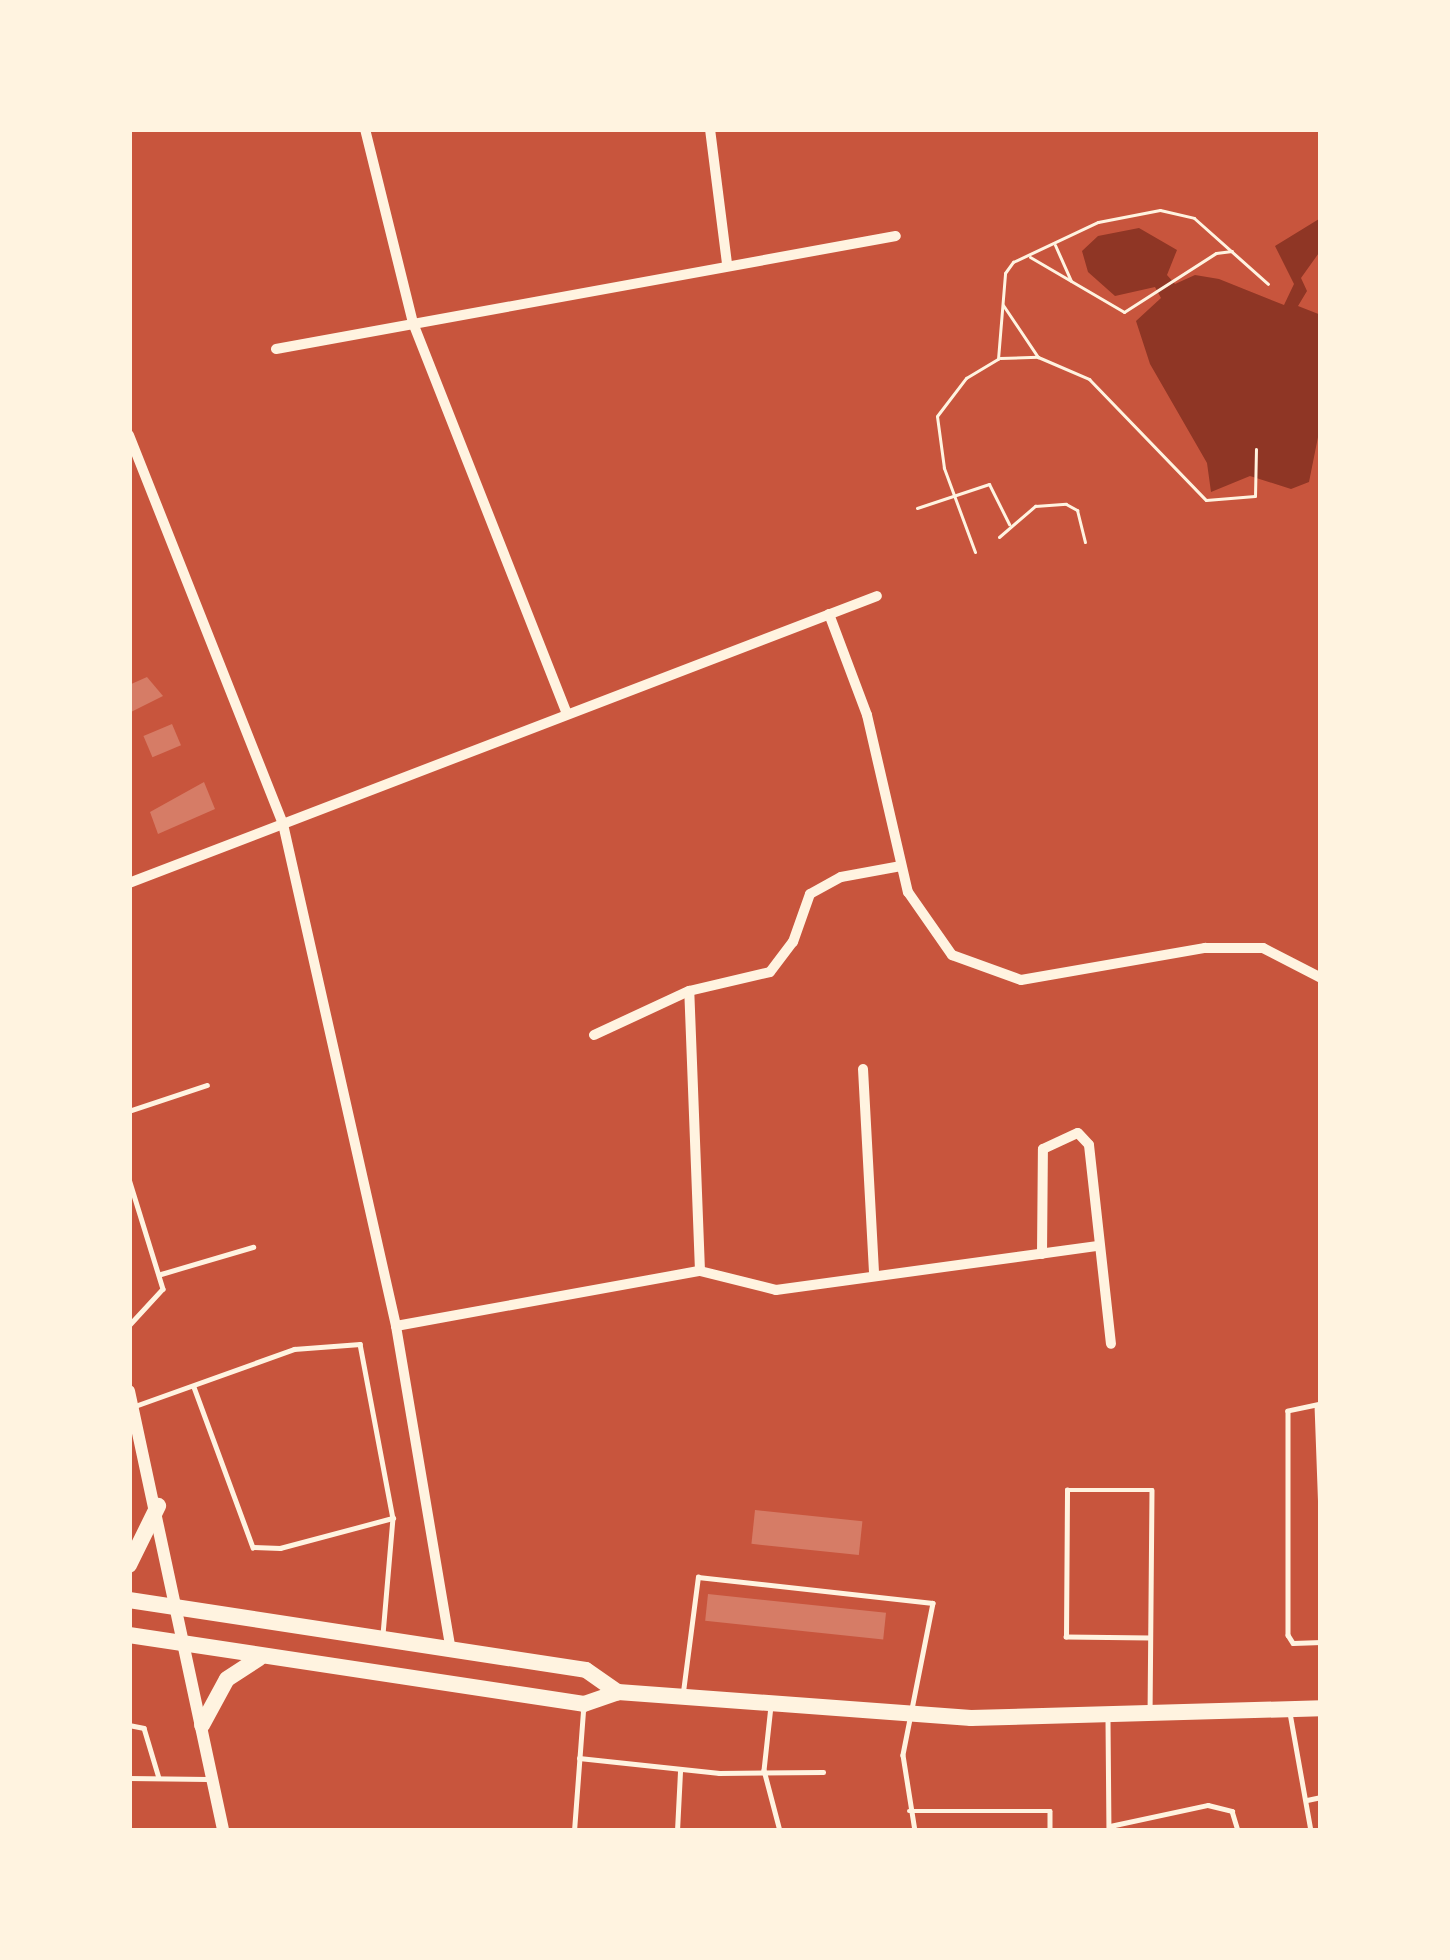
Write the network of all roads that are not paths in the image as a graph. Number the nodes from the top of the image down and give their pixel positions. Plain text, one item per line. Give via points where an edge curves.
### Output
1 (365, 129) edge
2 (710, 129) edge
3 (896, 236) dead end
4 (727, 263) junction
5 (413, 323) junction
6 (276, 349) dead end
7 (129, 435) edge
8 (877, 596) dead end
9 (829, 614) junction
10 (566, 712) junction
11 (283, 824) junction
12 (901, 866) junction
13 (129, 883) edge
14 (1321, 978) edge
15 (689, 991) junction
16 (593, 1035) dead end
17 (862, 1069) dead end
18 (207, 1085) dead end
19 (129, 1112) edge
20 (129, 1179) edge
21 (253, 1246) dead end
22 (1098, 1246) junction
23 (1042, 1253) junction
24 (700, 1271) junction
25 (160, 1274) junction
26 (874, 1275) junction
27 (129, 1326) edge
28 (396, 1326) junction
29 (1111, 1344) dead end
30 (194, 1388) junction
31 (129, 1391) edge
32 (1319, 1405) edge
33 (131, 1407) edge
34 (158, 1506) junction
35 (1321, 1514) edge
36 (394, 1518) junction
37 (129, 1565) edge
38 (129, 1600) edge
39 (178, 1608) junction
40 (129, 1635) edge
41 (1150, 1637) junction
42 (1321, 1642) edge
43 (382, 1644) junction
44 (184, 1645) junction
45 (451, 1654) junction
46 (259, 1658) junction
47 (618, 1692) junction
48 (682, 1697) junction
49 (584, 1704) junction
50 (770, 1706) junction
51 (1321, 1708) edge
52 (1290, 1709) junction
53 (1150, 1713) junction
54 (1108, 1714) junction
55 (912, 1716) junction
56 (129, 1725) edge
57 (202, 1725) junction
58 (579, 1758) junction
59 (680, 1769) junction
60 (764, 1771) junction
61 (823, 1772) dead end
62 (129, 1778) edge
63 (159, 1778) junction
64 (214, 1779) junction
65 (1321, 1797) edge
66 (1307, 1800) junction
67 (909, 1811) junction
68 (1110, 1828) edge
69 (224, 1831) edge
70 (574, 1831) edge
71 (677, 1831) edge
72 (780, 1831) edge
73 (915, 1831) edge
74 (1050, 1831) edge
75 (1238, 1831) edge
76 (1311, 1831) edge

1 - 5 street
2 - 4 street
3 - 4 street
4 - 5 street
5 - 6 street
5 - 10 street
7 - 11 street
8 - 9 street
9 - 10 street
9 - 12 street via 867,715
10 - 11 street
11 - 13 street
11 - 28 street
12 - 14 street via 920,917 952,955 997,974 1061,978 1205,948 1263,948
12 - 15 street via 841,877 810,894 794,942 770,972
15 - 16 street
15 - 24 street
17 - 26 street
18 - 19 lane
20 - 25 lane
21 - 25 lane
22 - 23 street
22 - 23 street via 1089,1145 1078,1133 1043,1149
22 - 29 street
23 - 26 street
24 - 26 street via 776,1290
24 - 28 street
25 - 27 lane via 155,1305
28 - 45 street
30 - 33 lane
30 - 36 lane via 253,1547 280,1548
30 - 36 lane via 294,1349 360,1344
31 - 33 street
32 - 35 lane
32 - 42 lane via 1288,1411 1288,1635 1293,1643
33 - 34 street
34 - 37 main road
34 - 39 street
36 - 43 lane
38 - 39 main road
39 - 43 main road
39 - 44 street
40 - 44 main road
41 - 41 lane via 1152,1490 1066,1490 1066,1637
41 - 53 lane
43 - 45 main road
44 - 46 main road
44 - 57 street
45 - 47 main road via 586,1670
46 - 49 main road
46 - 57 main road via 226,1678
47 - 48 main road
47 - 49 main road
48 - 50 main road
48 - 55 lane via 698,1576 933,1603
49 - 58 lane
50 - 55 main road
50 - 60 lane
51 - 52 main road
52 - 53 main road
52 - 66 lane
53 - 54 main road
54 - 55 main road
54 - 68 lane
55 - 67 lane via 903,1755
56 - 63 lane via 144,1727
57 - 64 street
58 - 59 lane
58 - 70 lane
59 - 60 lane
59 - 71 lane
60 - 61 lane
60 - 72 lane
62 - 63 lane
63 - 64 lane
64 - 69 street
65 - 66 lane
66 - 76 lane
67 - 73 lane
67 - 74 lane via 1050,1811
68 - 75 lane via 1208,1805 1232,1810

